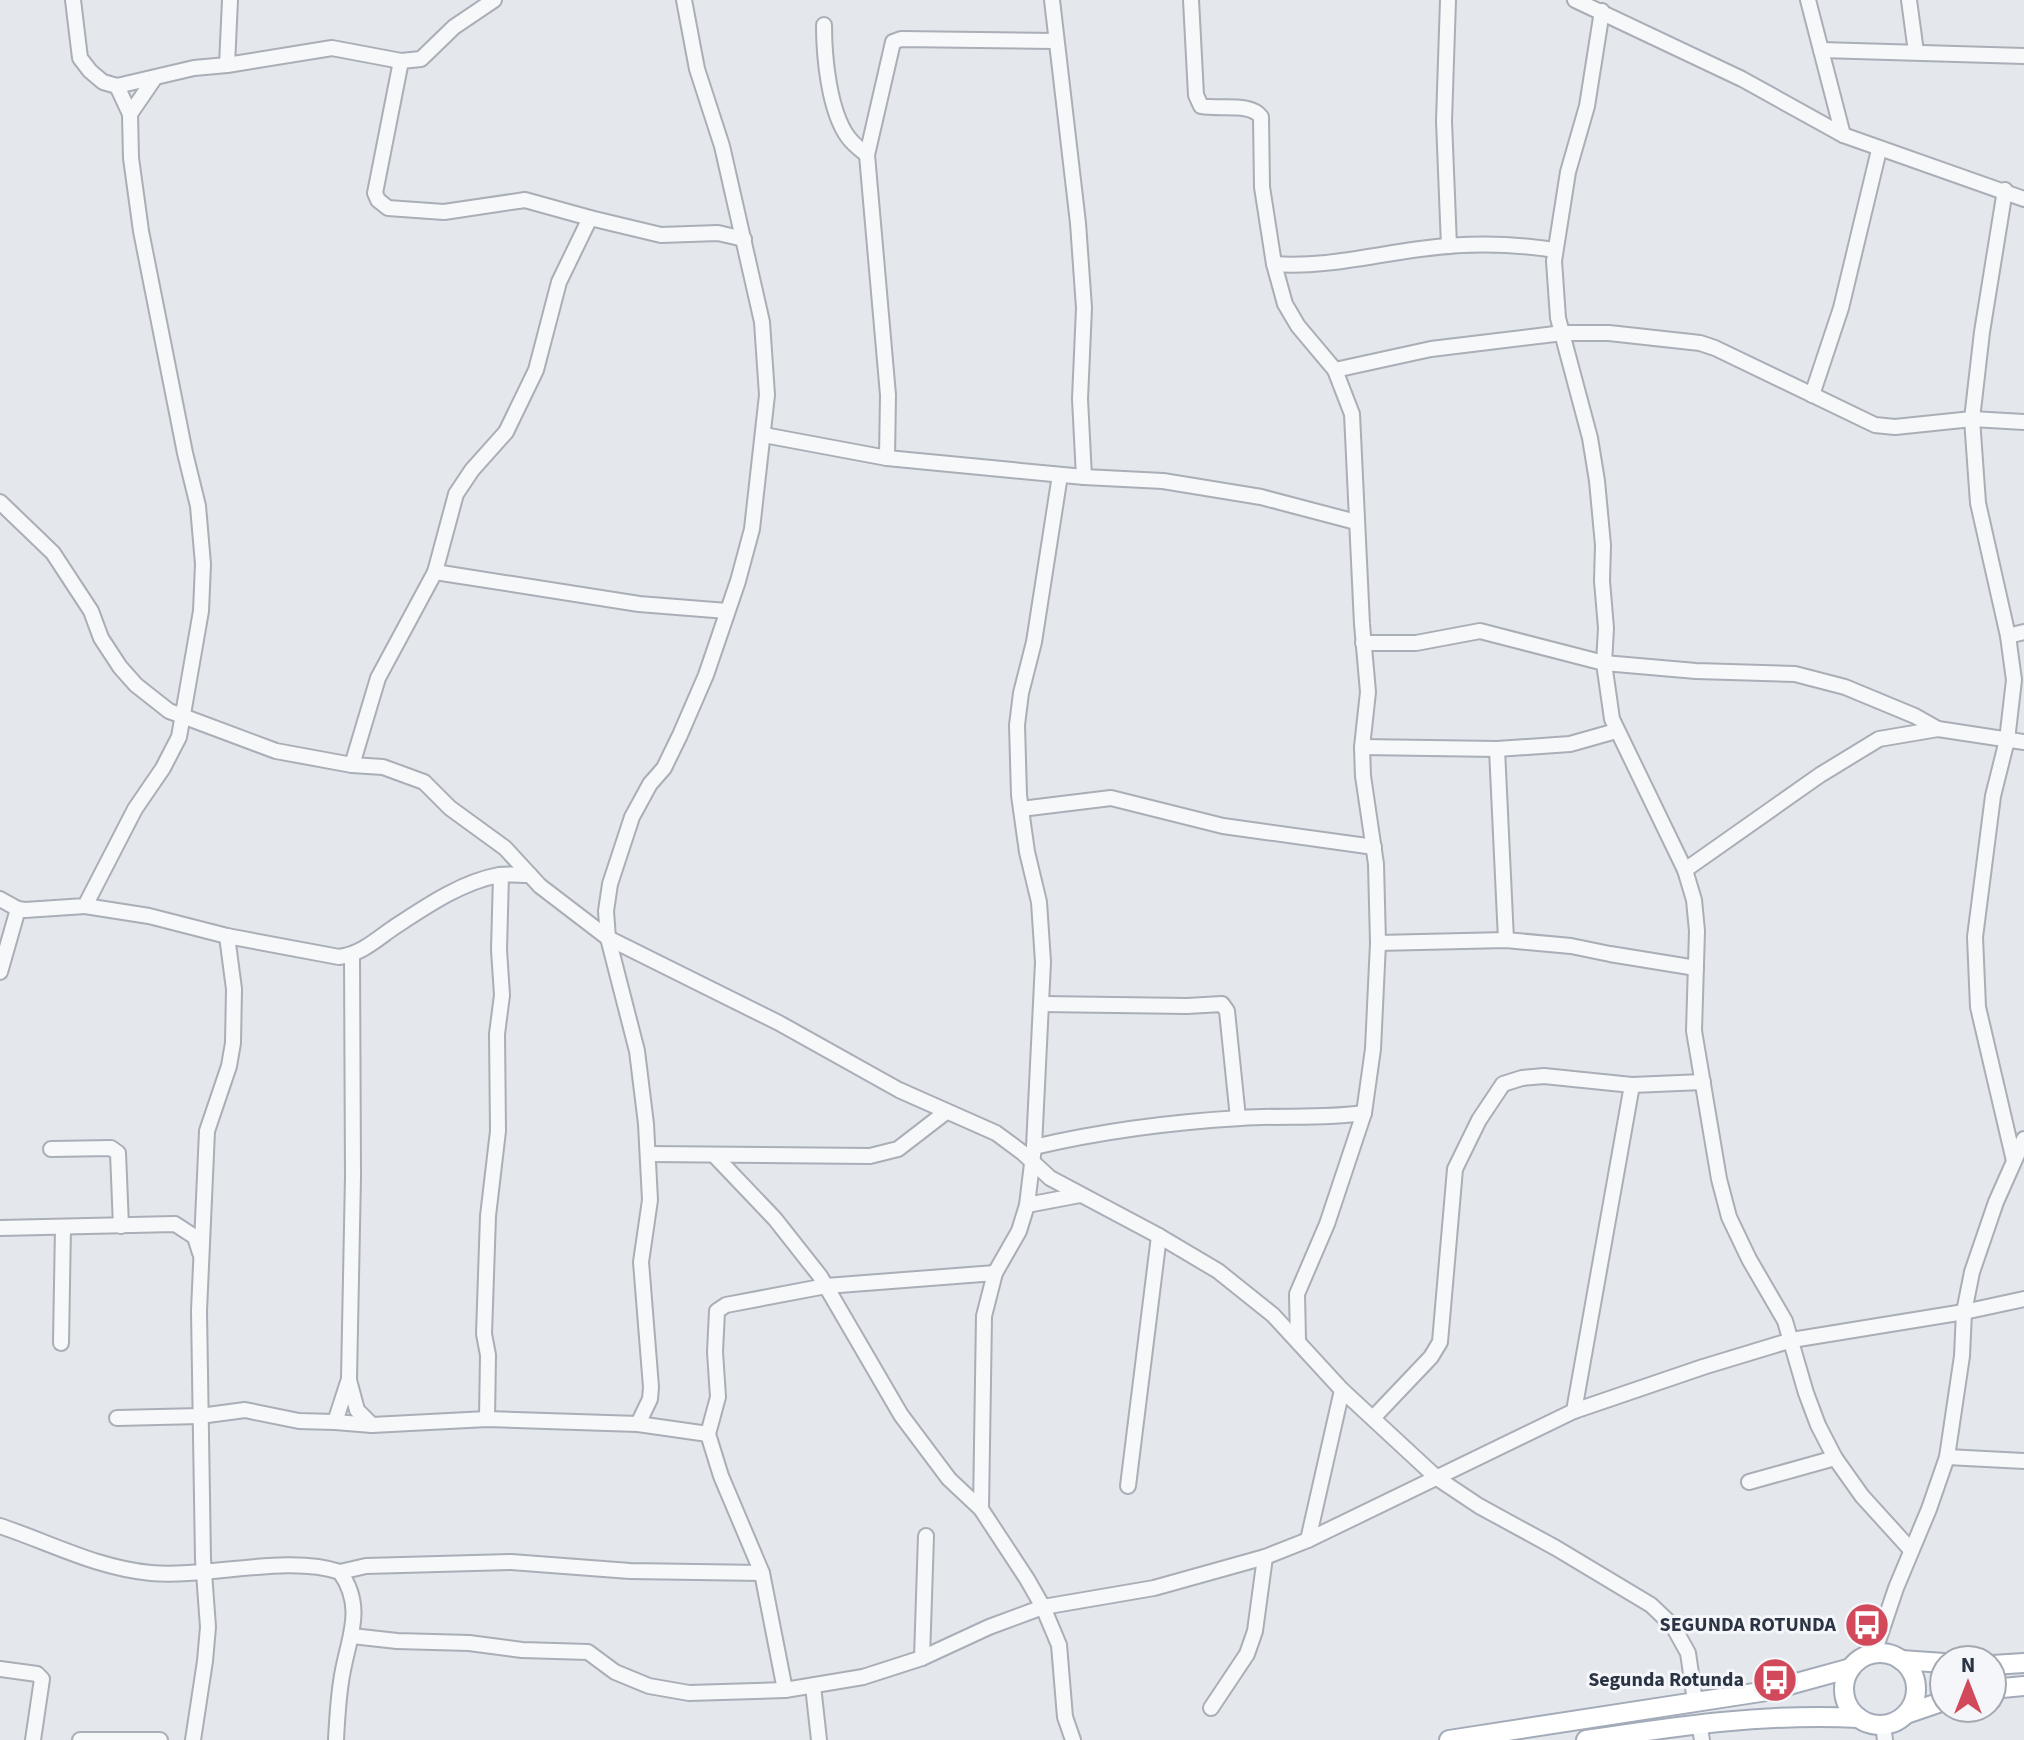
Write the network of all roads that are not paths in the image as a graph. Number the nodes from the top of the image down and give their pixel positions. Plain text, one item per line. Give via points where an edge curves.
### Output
1 (73, 0) edge
2 (230, 0) edge
3 (494, 0) edge
4 (684, 0) edge
5 (1052, 0) edge
6 (1191, 0) edge
7 (1448, 0) edge
8 (1575, 0) edge
9 (1808, 0) edge
10 (1909, 0) edge
11 (1602, 11) junction
12 (824, 25) dead end
13 (1056, 41) junction
14 (1821, 50) junction
15 (1916, 52) junction
16 (2024, 56) edge
17 (401, 61) junction
18 (227, 65) junction
19 (154, 79) junction
20 (117, 86) junction
21 (130, 114) junction
22 (1843, 135) junction
23 (1879, 150) junction
24 (867, 155) junction
25 (2005, 190) junction
26 (2024, 199) edge
27 (590, 218) junction
28 (744, 239) junction
29 (1449, 246) junction
30 (1555, 250) junction
31 (1274, 264) junction
32 (1563, 333) junction
33 (1335, 370) junction
34 (1812, 395) junction
35 (1972, 419) junction
36 (2024, 422) edge
37 (764, 435) junction
38 (887, 458) junction
39 (1060, 475) junction
40 (1084, 477) junction
41 (0, 502) edge
42 (1356, 522) junction
43 (435, 572) junction
44 (727, 611) junction
45 (2024, 632) edge
46 (2008, 636) junction
47 (1363, 643) junction
48 (1604, 663) junction
49 (182, 718) junction
50 (1938, 729) junction
51 (1616, 731) junction
52 (2007, 740) junction
53 (2024, 742) edge
54 (1362, 747) junction
55 (1497, 749) junction
56 (352, 765) junction
57 (1021, 809) junction
58 (1374, 847) junction
59 (1685, 870) junction
60 (501, 875) junction
61 (530, 875) junction
62 (0, 899) edge
63 (85, 906) junction
64 (18, 909) junction
65 (227, 936) junction
66 (608, 938) junction
67 (1506, 940) junction
68 (1378, 943) junction
69 (352, 955) junction
70 (1696, 968) junction
71 (0, 972) edge
72 (1042, 1004) junction
73 (1703, 1082) junction
74 (1632, 1085) junction
75 (946, 1112) junction
76 (1364, 1113) junction
77 (1337, 1116) junction
78 (1238, 1118) junction
79 (1357, 1138) junction
80 (2024, 1139) edge
81 (51, 1149) dead end
82 (648, 1154) junction
83 (1033, 1154) junction
84 (715, 1156) junction
85 (2014, 1161) junction
86 (1080, 1195) junction
87 (1027, 1205) junction
88 (121, 1226) junction
89 (63, 1227) junction
90 (0, 1228) edge
91 (1159, 1236) junction
92 (201, 1255) junction
93 (995, 1273) junction
94 (826, 1286) junction
95 (1297, 1294) junction
96 (2024, 1299) edge
97 (1964, 1312) junction
98 (1273, 1315) junction
99 (1298, 1340) junction
100 (1792, 1340) junction
101 (61, 1343) dead end
102 (349, 1379) junction
103 (1342, 1390) junction
104 (1574, 1411) junction
105 (200, 1416) junction
106 (117, 1418) dead end
107 (1373, 1418) junction
108 (487, 1419) junction
109 (335, 1422) junction
110 (638, 1424) junction
111 (372, 1425) junction
112 (708, 1434) junction
113 (1947, 1457) junction
114 (1835, 1458) junction
115 (2024, 1461) edge
116 (1437, 1478) junction
117 (1749, 1482) dead end
118 (1128, 1486) dead end
119 (981, 1509) junction
120 (0, 1526) edge
121 (926, 1536) dead end
122 (1308, 1540) junction
123 (1911, 1550) junction
124 (1265, 1557) junction
125 (204, 1572) junction
126 (340, 1572) junction
127 (762, 1573) junction
128 (1043, 1607) junction
129 (352, 1636) junction
130 (1874, 1653) junction
131 (922, 1658) junction
132 (1901, 1660) junction
133 (1928, 1662) edge
134 (1851, 1668) junction
135 (0, 1669) edge
136 (813, 1686) junction
137 (785, 1690) junction
138 (1695, 1701) junction
139 (1928, 1706) edge
140 (1211, 1708) dead end
141 (1906, 1714) junction
142 (1859, 1718) junction
143 (1700, 1731) edge
144 (1884, 1732) edge
145 (33, 1740) edge
146 (80, 1740) edge
147 (160, 1740) edge
148 (193, 1740) edge
149 (336, 1740) edge
150 (819, 1740) edge
151 (1073, 1740) edge
152 (1449, 1740) edge
153 (1586, 1740) edge

1 - 20 street via 80,58 103,82
2 - 18 street
3 - 17 street via 454,27 421,59
4 - 28 street via 697,69
5 - 13 street
6 - 31 street via 1201,106 1247,108 1261,117 1262,187
7 - 29 street via 1444,121
8 - 11 street
9 - 14 street
10 - 15 street
11 - 22 street
11 - 30 street
12 - 24 street via 843,128
13 - 24 street via 893,42
13 - 40 street via 1084,308
14 - 15 street
14 - 22 street
15 - 16 street
17 - 18 street via 332,48
17 - 27 street via 375,193 383,205 444,212 525,200
18 - 19 street
19 - 20 street
19 - 21 street
20 - 21 street
21 - 49 street via 141,231 198,506 203,564 201,611
22 - 23 street
23 - 25 street
23 - 34 street via 1841,308
24 - 38 street via 888,395
25 - 26 street
25 - 35 street
27 - 28 street via 661,235 718,233
27 - 43 street via 559,282 536,370 506,432 456,494
28 - 37 street via 765,350
29 - 30 street
29 - 31 street via 1304,266
30 - 32 street
31 - 33 street via 1285,304
32 - 33 street via 1431,349
32 - 34 street via 1700,343
32 - 48 street via 1597,481
33 - 42 street via 1352,414
34 - 35 street via 1886,427
35 - 36 street
35 - 46 street via 1978,503
37 - 38 street
37 - 44 street via 752,529
38 - 39 street
39 - 40 street
39 - 57 street via 1018,715
40 - 42 street via 1163,481 1261,497
41 - 49 street via 53,553 120,667
42 - 47 street
43 - 44 street via 652,606
43 - 56 street via 378,678
44 - 66 street via 680,735 632,817 610,884
45 - 46 street
46 - 52 street via 2014,680
47 - 48 street via 1416,643 1480,631
47 - 54 street via 1368,692
48 - 50 street via 1795,674 1845,687
48 - 51 street
49 - 56 street via 276,751
49 - 63 street via 174,747
50 - 52 street
50 - 59 street via 1879,739
51 - 55 street via 1570,744
51 - 59 street
52 - 53 street
52 - 85 street via 1993,796 1975,937 1978,1007
54 - 55 street
54 - 58 street
55 - 67 street
56 - 61 street via 383,767 424,782
57 - 58 street via 1111,798 1223,826
57 - 72 street via 1039,902
58 - 68 street
59 - 70 street via 1694,900
60 - 61 street
60 - 69 street via 450,893
60 - 108 street via 498,1131 488,1216 484,1334
61 - 66 street
62 - 64 street
63 - 64 street
63 - 65 street
64 - 71 street
65 - 69 street
65 - 92 street via 234,989 233,1043 207,1131
66 - 75 street
66 - 82 street via 637,1051
67 - 68 street
67 - 70 street
68 - 76 street
69 - 102 street
70 - 73 street via 1694,1031
72 - 78 street via 1222,1004
72 - 83 street
73 - 74 street
73 - 100 street via 1729,1217
74 - 104 street
74 - 107 street via 1544,1076 1511,1081 1494,1095 1455,1169 1440,1342
75 - 83 street
75 - 84 street via 898,1149 870,1156
76 - 77 street
76 - 79 street
77 - 78 street
77 - 79 street
78 - 83 street via 1160,1124
79 - 95 street
80 - 85 street
81 - 88 street via 111,1148 118,1153
82 - 84 street
82 - 110 street via 650,1200 641,1262 651,1387
83 - 86 street via 1050,1178
83 - 87 street
84 - 94 street via 775,1219
85 - 97 street via 1972,1272
86 - 87 street
86 - 91 street
87 - 93 street
88 - 89 street
88 - 92 street via 175,1224 195,1237
89 - 90 street
89 - 101 street
91 - 98 street via 1218,1271
91 - 118 street
92 - 105 street
93 - 94 street
93 - 119 street via 984,1316
94 - 112 street via 717,1311 718,1397
94 - 119 street via 901,1415 949,1479
95 - 98 street
95 - 99 street
96 - 97 street
97 - 100 street
97 - 113 street
98 - 99 street
99 - 103 street
100 - 104 street
100 - 114 street via 1810,1404
102 - 109 street
102 - 111 street via 357,1410
103 - 107 street
103 - 122 street
104 - 116 street
105 - 106 street
105 - 109 street via 245,1410
105 - 125 street
107 - 116 street
108 - 110 street
108 - 111 street
109 - 111 street
110 - 112 street
112 - 127 street
113 - 115 street
113 - 123 street
114 - 117 street
114 - 123 street
116 - 122 street
116 - 138 street via 1651,1605 1673,1626 1688,1653
119 - 128 street
120 - 125 street via 106,1565 152,1573
121 - 131 street
122 - 124 street
123 - 130 street
124 - 128 street via 1154,1588
124 - 140 street via 1251,1643
125 - 126 street via 311,1566
125 - 148 street via 208,1627
126 - 127 street via 366,1566 511,1562
126 - 129 street via 351,1587
127 - 137 street
128 - 131 street
128 - 151 street via 1059,1645 1065,1717
129 - 137 street via 588,1652 615,1672 649,1686 689,1693
129 - 149 street via 341,1681
130 - 132 main road
130 - 134 main road
131 - 136 street
132 - 133 main road
132 - 141 main road via 1915,1680 1916,1692
134 - 138 main road via 1767,1691
134 - 142 main road via 1845,1695
135 - 145 street via 42,1679
136 - 137 street
136 - 150 street
138 - 152 main road
139 - 141 main road
141 - 144 main road
142 - 143 main road via 1818,1715
142 - 144 main road
143 - 153 main road
146 - 147 street

